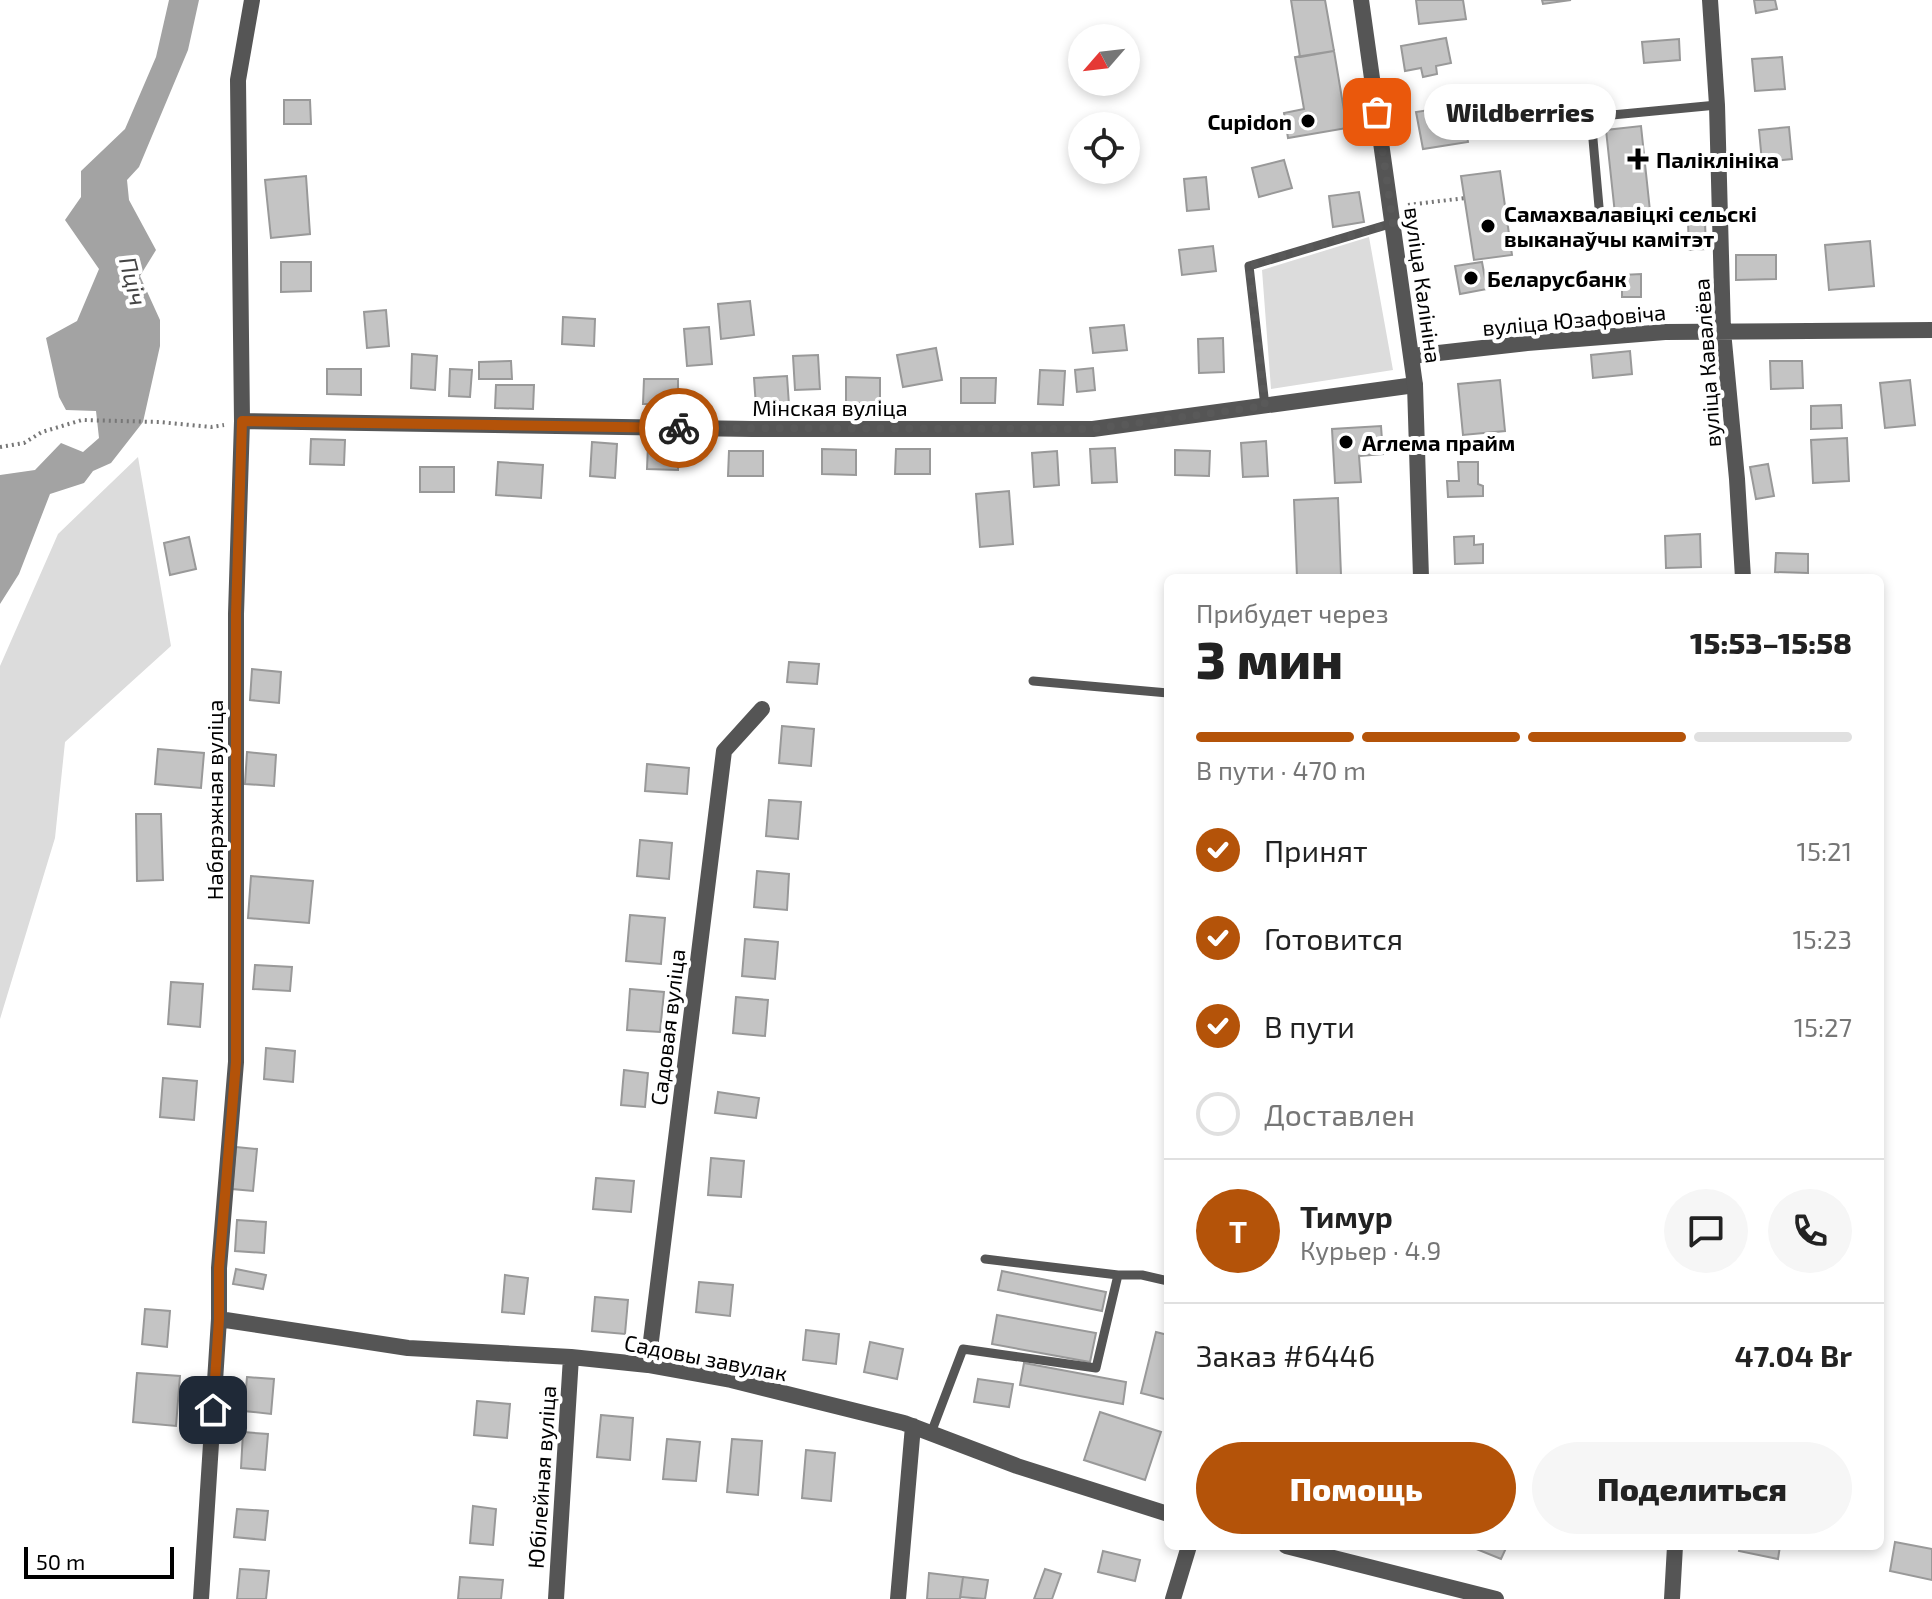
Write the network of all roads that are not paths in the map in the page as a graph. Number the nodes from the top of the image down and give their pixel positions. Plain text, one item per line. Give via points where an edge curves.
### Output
1 (252, 0) edge
2 (1361, 0) edge
3 (1710, 0) edge
4 (1717, 105) junction
5 (1599, 207) dead end
6 (1393, 223) junction
7 (1932, 330) edge
8 (1723, 331) junction
9 (1412, 356) junction
10 (1415, 385) junction
11 (1265, 406) junction
12 (242, 421) junction
13 (1421, 574) edge
14 (1743, 574) edge
15 (1033, 681) dead end
16 (1164, 693) edge
17 (762, 709) dead end
18 (985, 1259) dead end
19 (1118, 1275) junction
20 (1164, 1280) edge
21 (219, 1319) junction
22 (571, 1357) junction
23 (648, 1365) junction
24 (913, 1426) junction
25 (931, 1433) junction
26 (1164, 1513) edge
27 (1188, 1550) edge
28 (1302, 1550) edge
29 (1675, 1550) edge
30 (201, 1599) edge
31 (556, 1599) edge
32 (898, 1599) edge
33 (1173, 1599) edge
34 (1496, 1599) edge
35 (1672, 1599) edge

1 - 12 street, Набярэжная вуліца via 238,80
2 - 6 street, вуліца Калініна
3 - 4 street, вуліца Кавалёва
4 - 5 lane via 1591,117
4 - 8 street, вуліца Кавалёва
6 - 9 street, вуліца Калініна
6 - 11 lane via 1249,266
7 - 8 street, вуліца Юзафовіча
8 - 9 street, вуліца Юзафовіча
8 - 14 street, вуліца Кавалёва
9 - 10 street, вуліца Калініна
10 - 11 street, Мінская вуліца
10 - 13 street, вуліца Калініна
11 - 12 street, Мінская вуліца via 1093,429
12 - 21 street, Набярэжная вуліца via 236,630 236,1062
15 - 16 lane
17 - 23 street, Садовая вуліца via 724,751
18 - 19 lane
19 - 20 lane
19 - 25 lane via 1096,1368 963,1349
21 - 22 street, Садовы завулак via 408,1348
21 - 30 street, Набярэжная вуліца
22 - 23 street, Садовы завулак
22 - 31 street, Юбілейная вуліца
23 - 24 street, Садовы завулак via 731,1380
24 - 25 street, Садовы завулак
24 - 32 street
25 - 26 street, Садовы завулак
27 - 33 street
28 - 34 street
29 - 35 street

